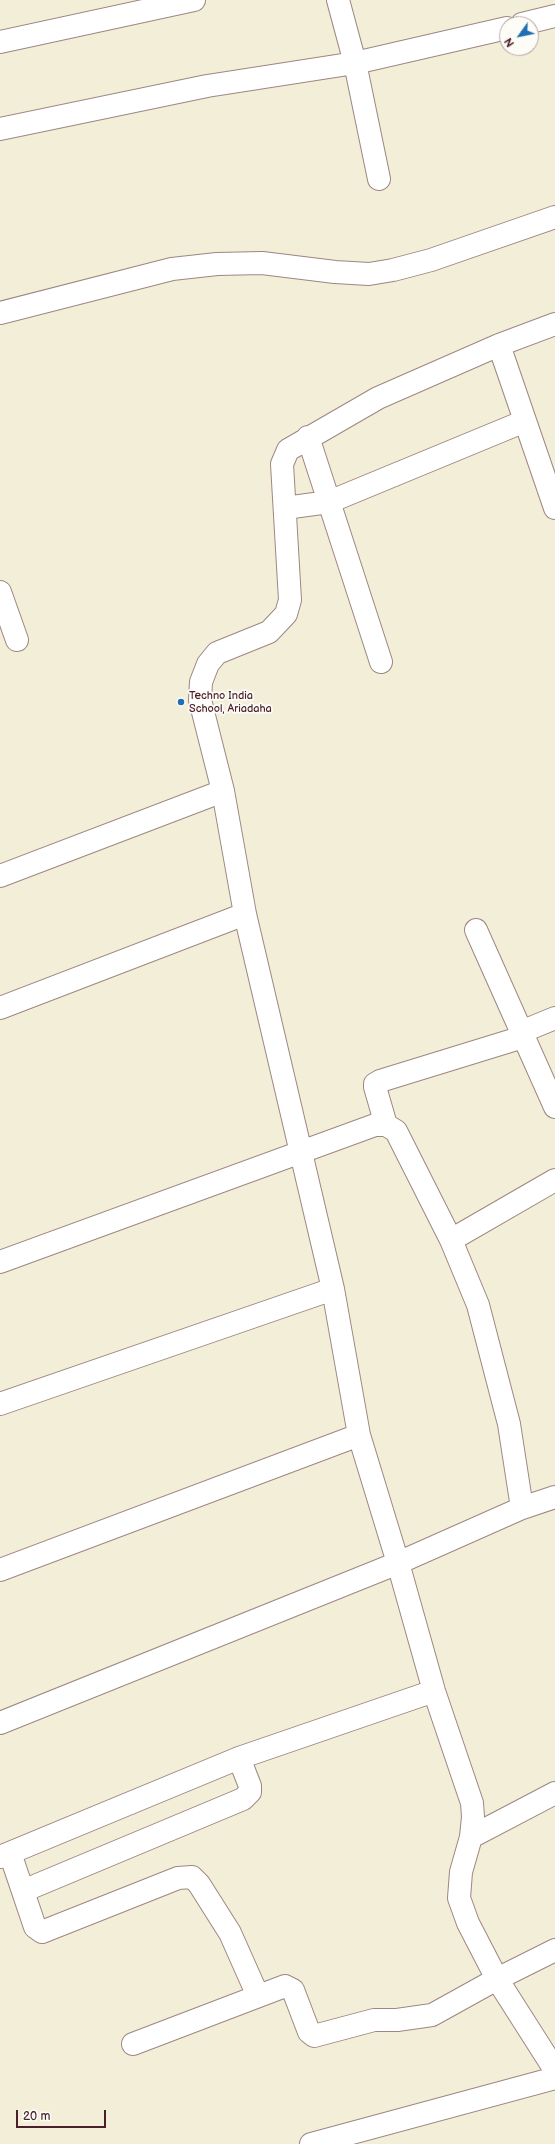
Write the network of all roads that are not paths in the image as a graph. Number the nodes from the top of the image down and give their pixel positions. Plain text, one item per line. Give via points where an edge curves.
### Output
1 (194, 0) edge
2 (338, 0) edge
3 (555, 16) edge
4 (539, 20) edge
5 (499, 30) edge
6 (0, 42) edge
7 (355, 63) junction
8 (0, 129) edge
9 (379, 179) dead end
10 (555, 217) edge
11 (0, 313) edge
12 (555, 324) edge
13 (499, 345) junction
14 (525, 421) junction
15 (308, 437) junction
16 (329, 502) junction
17 (285, 508) junction
18 (555, 508) edge
19 (0, 592) edge
20 (18, 640) dead end
21 (381, 662) dead end
22 (223, 791) junction
23 (0, 876) edge
24 (245, 914) junction
25 (476, 930) dead end
26 (0, 1008) edge
27 (555, 1018) edge
28 (522, 1034) junction
29 (555, 1107) edge
30 (386, 1125) junction
31 (302, 1152) junction
32 (555, 1180) edge
33 (451, 1240) junction
34 (0, 1262) edge
35 (333, 1289) junction
36 (0, 1404) edge
37 (358, 1435) junction
38 (555, 1497) edge
39 (522, 1508) junction
40 (398, 1563) junction
41 (0, 1570) edge
42 (434, 1691) junction
43 (0, 1723) edge
44 (239, 1758) junction
45 (555, 1793) edge
46 (471, 1837) junction
47 (5, 1855) edge
48 (23, 1891) junction
49 (555, 1950) edge
50 (497, 1979) junction
51 (258, 1996) junction
52 (133, 2044) dead end
53 (554, 2069) edge
54 (314, 2143) edge

1 - 6 street
2 - 7 street
3 - 4 street
5 - 7 street
7 - 8 street via 207,86
7 - 9 street
10 - 11 street via 431,260 393,270 362,274 262,263 216,264 172,269
12 - 13 street
13 - 14 street
13 - 15 street via 378,398
14 - 16 street
14 - 18 street
15 - 16 street
15 - 17 street via 294,445 284,456 282,464
16 - 17 street
16 - 21 street
17 - 22 street via 290,600 286,614 269,632 217,653 208,664 201,682 200,700
19 - 20 street
22 - 23 street
22 - 24 street
24 - 26 street
24 - 31 street
25 - 28 street
27 - 28 street
28 - 29 street
28 - 30 street via 380,1081 375,1087
30 - 31 street via 375,1125
30 - 33 street via 396,1130
31 - 34 street
31 - 35 street
32 - 33 street
33 - 39 street via 478,1305 495,1368 509,1424
35 - 36 street
35 - 37 street
37 - 40 street
37 - 41 street
38 - 39 street
39 - 40 street
40 - 42 street
40 - 43 street
42 - 44 street
42 - 46 street via 472,1803
44 - 47 street
44 - 48 street via 250,1786 250,1792 243,1799
45 - 46 street
46 - 50 street via 461,1872 459,1898 468,1924
47 - 48 street
48 - 51 street via 35,1927 45,1932 178,1878 192,1877 230,1933
49 - 50 street
50 - 51 street via 432,2015 374,2020 314,2036 309,2032 292,1988 285,1986
50 - 53 street
51 - 52 street
53 - 54 street

